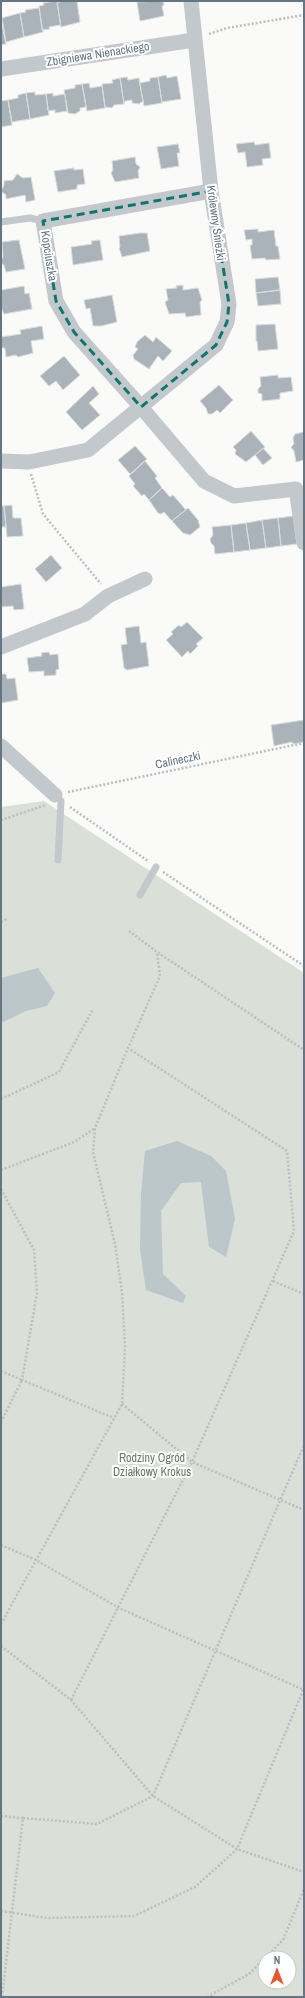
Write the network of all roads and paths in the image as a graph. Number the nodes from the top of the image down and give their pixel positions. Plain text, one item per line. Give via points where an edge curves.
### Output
1 (191, 1) edge
2 (304, 15) edge
3 (194, 40) junction
4 (1, 69) edge
5 (211, 192) junction
6 (43, 221) junction
7 (1, 222) edge
8 (141, 407) junction
9 (1, 461) edge
10 (31, 472) dead end
11 (304, 543) edge
12 (145, 579) dead end
13 (102, 584) dead end
14 (1, 646) edge
15 (304, 743) edge
16 (1, 746) edge
17 (58, 798) junction
18 (1, 820) edge
19 (58, 860) dead end
20 (156, 867) junction
21 (140, 895) dead end
22 (8, 918) dead end
23 (1, 922) edge
24 (129, 931) dead end
25 (157, 952) junction
26 (304, 966) edge
27 (93, 1009) dead end
28 (128, 1048) junction
29 (304, 1050) edge
30 (1, 1100) edge
31 (95, 1128) junction
32 (1, 1170) edge
33 (1, 1189) edge
34 (272, 1281) junction
35 (304, 1294) edge
36 (1, 1371) edge
37 (22, 1380) junction
38 (122, 1404) junction
39 (114, 1418) junction
40 (1, 1422) edge
41 (304, 1445) edge
42 (192, 1462) junction
43 (279, 1500) junction
44 (304, 1510) edge
45 (1, 1545) edge
46 (36, 1560) junction
47 (119, 1608) junction
48 (1, 1624) edge
49 (1, 1646) edge
50 (215, 1650) junction
51 (304, 1689) edge
52 (72, 1700) junction
53 (153, 1796) junction
54 (1, 1816) edge
55 (23, 1818) junction
56 (237, 1849) junction
57 (304, 1872) edge
58 (304, 1889) edge
59 (1, 1911) edge
60 (12, 1913) junction
61 (2, 1997) edge
62 (207, 1997) edge

1 - 3 street, Królewny Śnieżki
2 - 3 path via 227,28
3 - 4 street, Zbigniewa Nienackiego
3 - 5 street, Królewny Śnieżki
5 - 6 street, Kopciuszka
5 - 8 street, Królewny Śnieżki via 229,304 227,322 216,345
6 - 7 lane via 30,218
6 - 8 street, Kopciuszka via 56,301 74,332
8 - 9 street, Królewny Śnieżki via 88,450 29,462
8 - 11 street via 204,482 234,496 296,489
10 - 13 path via 43,514
12 - 14 street via 108,596 85,614
15 - 17 path, Calineczki
16 - 17 street
17 - 18 path, Calineczki
17 - 19 lane
17 - 20 path
20 - 21 lane
20 - 26 path
22 - 23 path
24 - 25 path
25 - 28 path via 160,976
25 - 29 path
27 - 30 path via 59,1072
28 - 31 path
28 - 34 path via 287,1151 294,1231
31 - 32 path via 74,1142
31 - 38 path via 93,1152 115,1244 122,1292 125,1347
33 - 37 path via 34,1250 37,1294
34 - 35 path
34 - 42 path
36 - 37 path
37 - 39 path
37 - 40 path
38 - 39 path
38 - 42 path
39 - 46 path
41 - 43 path
42 - 43 path
42 - 47 path
43 - 44 path
43 - 50 path
45 - 46 path
46 - 47 path
46 - 48 path
47 - 50 path
47 - 52 path
49 - 52 path
50 - 51 path
50 - 53 path
51 - 56 path
52 - 53 path
53 - 55 path via 97,1824
53 - 56 path
54 - 55 path
55 - 60 path
56 - 57 path
56 - 60 path via 195,1887 134,1916 47,1918
58 - 62 path via 283,1940 249,1974
59 - 60 path
60 - 61 path

